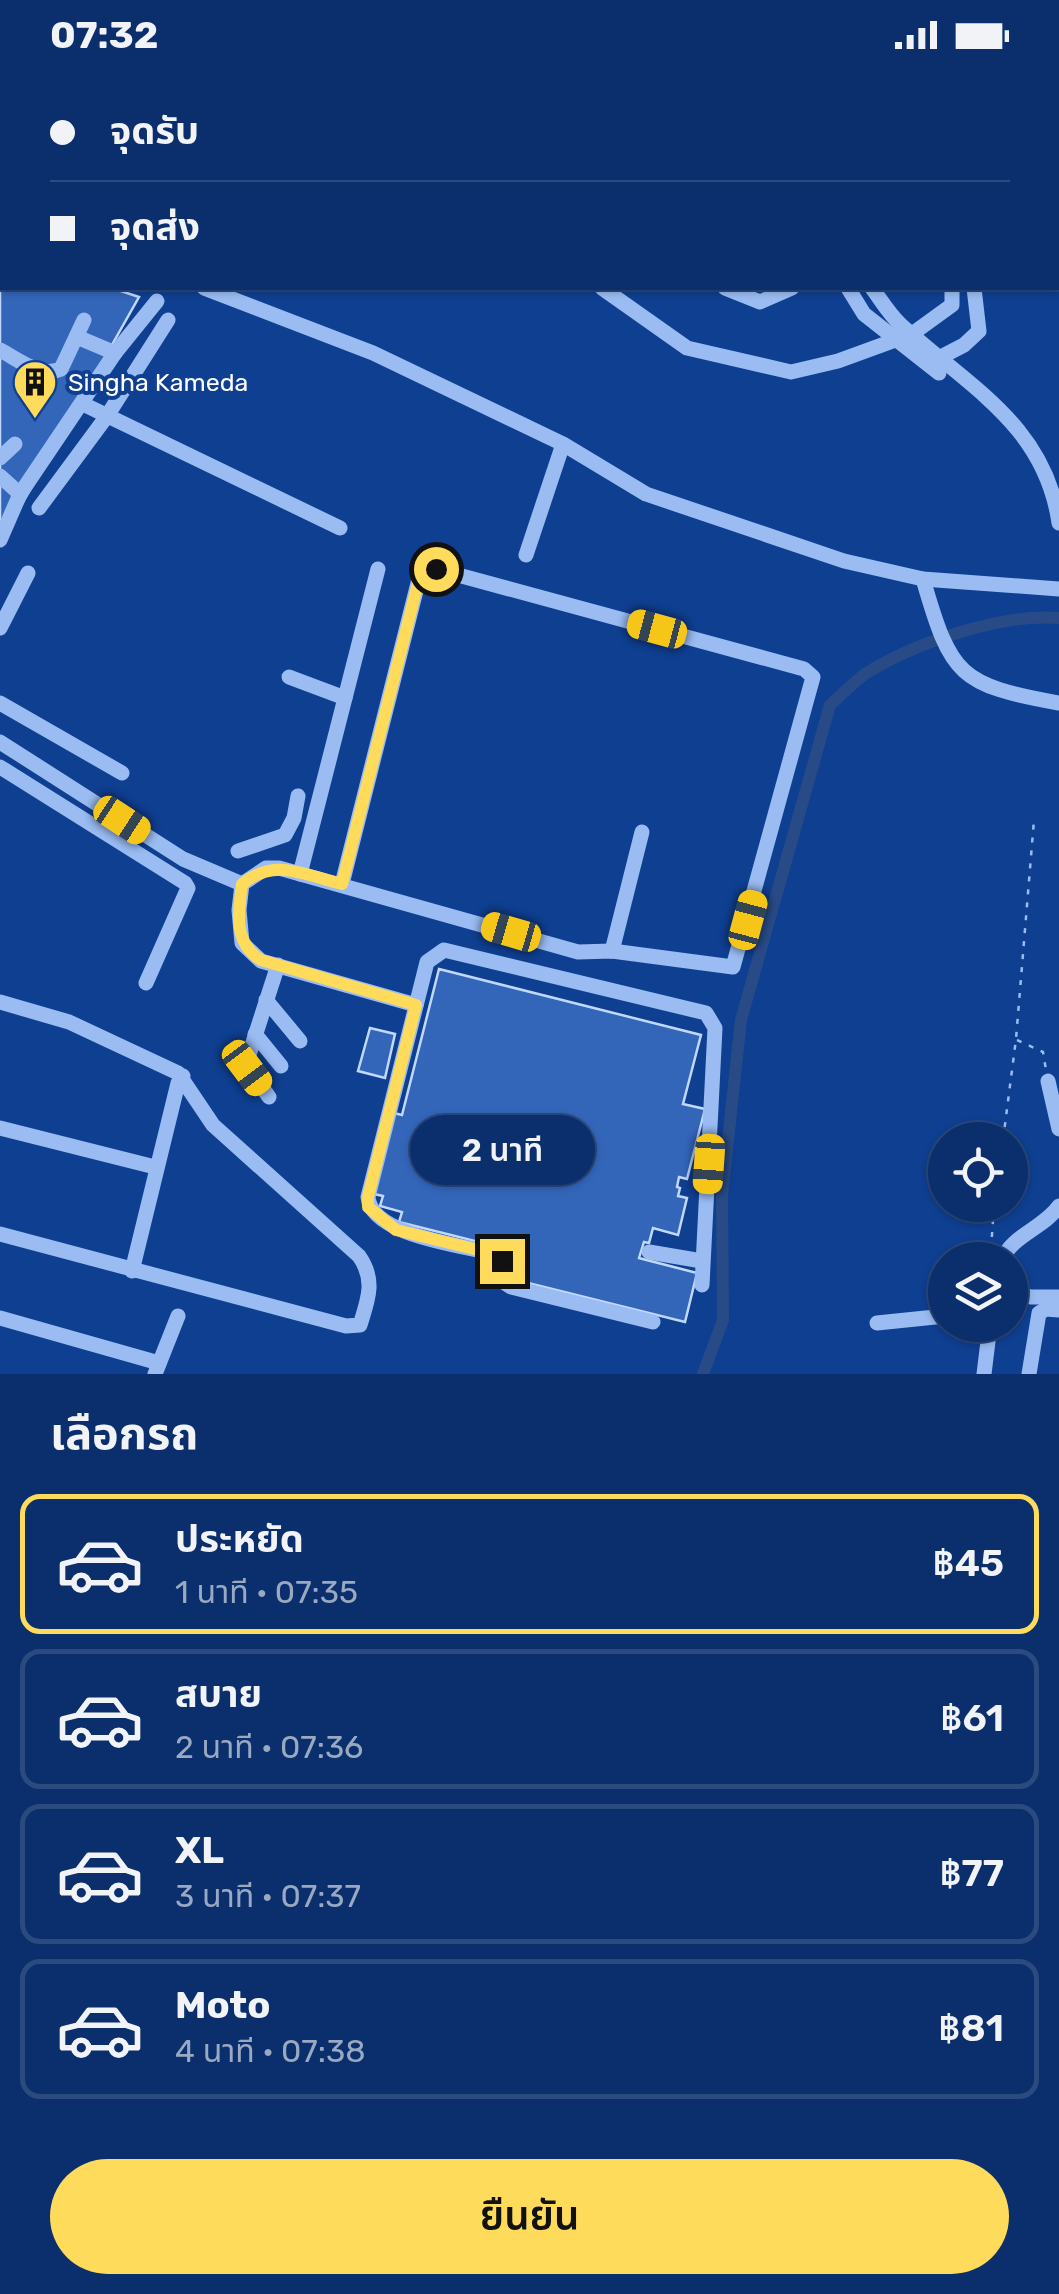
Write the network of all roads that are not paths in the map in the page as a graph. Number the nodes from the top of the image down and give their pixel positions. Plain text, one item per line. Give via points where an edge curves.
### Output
1 (209, 290) edge
2 (605, 290) edge
3 (730, 290) edge
4 (787, 290) edge
5 (849, 290) edge
6 (874, 290) edge
7 (952, 290) edge
8 (974, 290) edge
9 (157, 301) dead end
10 (84, 320) dead end
11 (168, 320) dead end
12 (912, 334) junction
13 (76, 337) junction
14 (895, 338) junction
15 (0, 350) edge
16 (114, 354) junction
17 (939, 365) junction
18 (83, 404) junction
19 (107, 416) junction
20 (15, 444) dead end
21 (563, 444) junction
22 (0, 458) edge
23 (0, 476) edge
24 (20, 494) junction
25 (39, 508) dead end
26 (1059, 523) edge
27 (340, 528) dead end
28 (0, 538) edge
29 (526, 555) dead end
30 (378, 568) dead end
31 (1059, 571) edge
32 (28, 573) dead end
33 (923, 578) junction
34 (1059, 589) edge
35 (0, 628) edge
36 (289, 677) dead end
37 (345, 698) junction
38 (0, 703) edge
39 (1059, 703) edge
40 (0, 742) edge
41 (0, 768) edge
42 (122, 773) dead end
43 (298, 796) dead end
44 (291, 828) junction
45 (642, 832) dead end
46 (310, 833) junction
47 (238, 851) dead end
48 (300, 874) junction
49 (242, 884) junction
50 (342, 884) junction
51 (612, 951) junction
52 (278, 966) junction
53 (146, 983) dead end
54 (266, 1000) junction
55 (0, 1002) edge
56 (416, 1005) junction
57 (254, 1034) junction
58 (300, 1041) dead end
59 (281, 1066) dead end
60 (183, 1076) junction
61 (1048, 1081) road end
62 (269, 1097) dead end
63 (0, 1128) edge
64 (1059, 1129) edge
65 (155, 1167) junction
66 (1059, 1206) edge
67 (0, 1234) edge
68 (1015, 1242) edge
69 (648, 1252) dead end
70 (702, 1260) junction
71 (132, 1271) junction
72 (702, 1285) dead end
73 (1028, 1296) edge
74 (1059, 1297) edge
75 (1059, 1310) edge
76 (178, 1316) dead end
77 (0, 1318) edge
78 (928, 1318) edge
79 (653, 1322) dead end
80 (877, 1323) dead end
81 (989, 1342) edge
82 (157, 1368) edge
83 (986, 1374) edge
84 (1029, 1374) edge

1 - 21 street via 373,352
2 - 14 street via 686,348 791,372
3 - 4 street via 760,302
5 - 14 street via 864,314
6 - 12 street
7 - 12 street via 952,305
8 - 17 street via 979,331
9 - 16 street
10 - 13 street
11 - 19 street
12 - 14 street
12 - 17 street
13 - 15 street via 61,369 52,373
13 - 16 street
14 - 17 street
16 - 18 street
17 - 26 street via 1016,423 1043,468
18 - 19 street
18 - 24 street
19 - 25 street
19 - 27 street
20 - 22 street
21 - 29 street
21 - 33 street via 646,494 844,561
23 - 24 street
24 - 28 street
30 - 37 street
31 - 34 street
32 - 35 street
33 - 34 street
33 - 39 street via 944,646 979,683
36 - 37 street
37 - 46 street
38 - 42 street
40 - 49 street via 183,859
41 - 53 street via 185,883
43 - 44 street
44 - 46 street
44 - 47 street
45 - 51 street
46 - 48 street
48 - 49 street via 266,868
48 - 50 street
49 - 52 street via 242,943
50 - 51 street via 578,952
50 - 51 street via 426,570 804,669 812,677 810,692 733,967
52 - 54 street
52 - 56 street
54 - 57 street
54 - 58 street
55 - 60 street via 69,1022
56 - 70 street via 427,962 444,950 706,1013 714,1046
56 - 79 street via 368,1197 372,1212 396,1230 491,1253 502,1261 502,1281 510,1287
57 - 59 street
57 - 62 street via 247,1068
60 - 65 street
60 - 71 street via 213,1125 360,1256 370,1296 355,1327
61 - 64 street
63 - 65 street
65 - 71 street
66 - 68 street
67 - 71 street
69 - 70 street
70 - 72 street
73 - 74 street
75 - 84 street via 1039,1313
76 - 82 street
77 - 82 street
78 - 80 street
81 - 83 street

